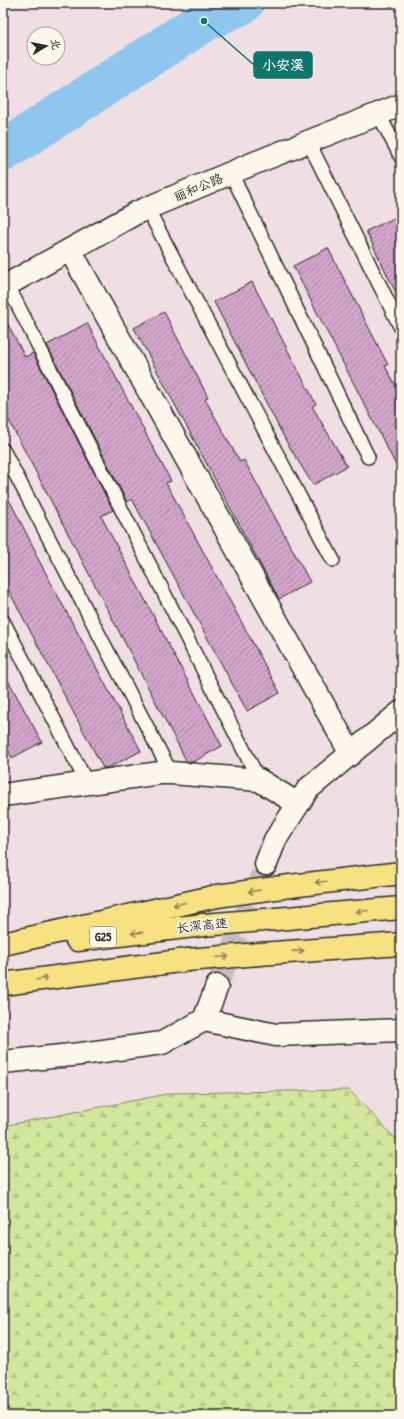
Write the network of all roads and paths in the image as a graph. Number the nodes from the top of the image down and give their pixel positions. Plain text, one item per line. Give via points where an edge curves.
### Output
1 (401, 106) edge
2 (378, 114) junction
3 (308, 142) junction
4 (401, 157) edge
5 (231, 173) junction
6 (147, 208) junction
7 (70, 250) junction
8 (5, 286) edge
9 (401, 328) edge
10 (3, 450) edge
11 (368, 457) dead end
12 (333, 560) dead end
13 (3, 621) edge
14 (401, 712) edge
15 (351, 754) junction
16 (171, 774) junction
17 (259, 780) junction
18 (87, 783) junction
19 (3, 795) edge
20 (298, 804) junction
21 (266, 864) tunnel mouth
22 (401, 873) edge
23 (401, 908) edge
24 (3, 944) edge
25 (401, 944) edge
26 (3, 949) edge
27 (3, 984) edge
28 (217, 986) tunnel mouth
29 (204, 1020) junction
30 (401, 1030) edge
31 (3, 1062) edge

1 - 2 street, 丽和公路
2 - 3 street, 丽和公路
2 - 4 lane
3 - 5 street, 丽和公路
3 - 9 lane
5 - 6 street, 丽和公路
5 - 11 lane
6 - 7 street, 丽和公路
6 - 12 lane
7 - 8 street, 丽和公路
7 - 15 street
8 - 17 lane
10 - 16 lane
13 - 18 lane
14 - 15 street
15 - 20 street via 308,788
16 - 17 street
16 - 18 street via 160,773
17 - 20 street
18 - 19 street
20 - 21 street via 275,840
22 -> 24 highway, bridge via 217,896
23 -> 26 highway, 长深高速 / G25, bridge via 203,925
27 -> 25 highway, bridge via 187,960
28 - 29 street
29 - 30 street via 276,1035
29 - 31 street via 162,1043

